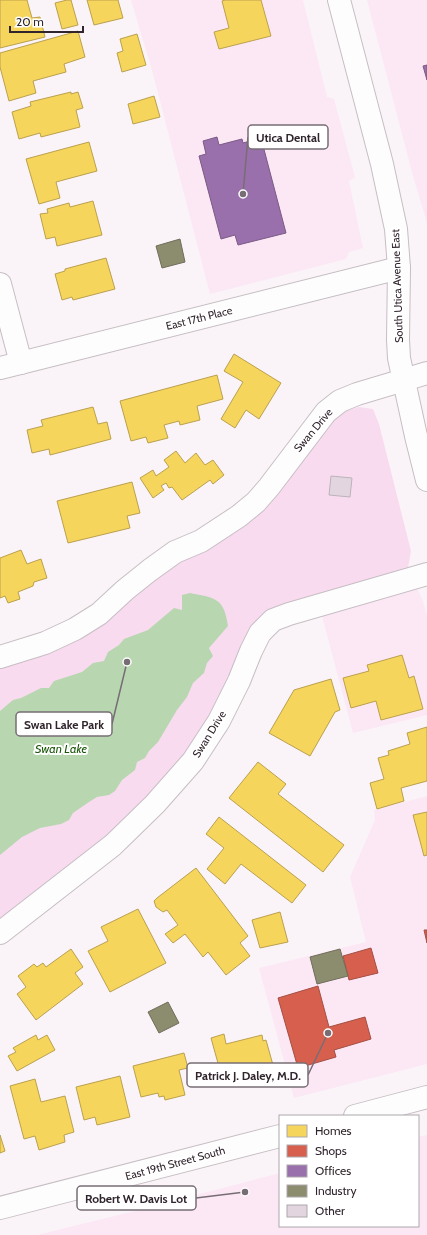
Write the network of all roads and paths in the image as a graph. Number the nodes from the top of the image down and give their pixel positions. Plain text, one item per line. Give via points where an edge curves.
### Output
1 (339, 0) edge
2 (398, 268) junction
3 (0, 284) edge
4 (21, 363) junction
5 (0, 368) edge
6 (427, 373) edge
7 (403, 380) junction
8 (427, 480) edge
9 (427, 574) edge
10 (0, 657) edge
11 (0, 933) edge
12 (427, 1097) edge
13 (359, 1115) edge
14 (279, 1136) edge
15 (0, 1208) edge

1 - 2 street, South Utica Avenue East via 390,200 396,229
2 - 4 street, East 17th Place
2 - 7 street, South Utica Avenue East via 398,340
3 - 4 street
4 - 5 street, East 17th Place
6 - 7 street
7 - 8 street, South Utica Avenue East
7 - 10 street, Swan Drive via 340,401 326,412 256,502 201,541 175,552 156,565 99,614 45,643
9 - 11 street, Swan Drive via 273,620 260,634 213,731 193,761 155,804 113,845
12 - 13 street
14 - 15 street, East 19th Street South

